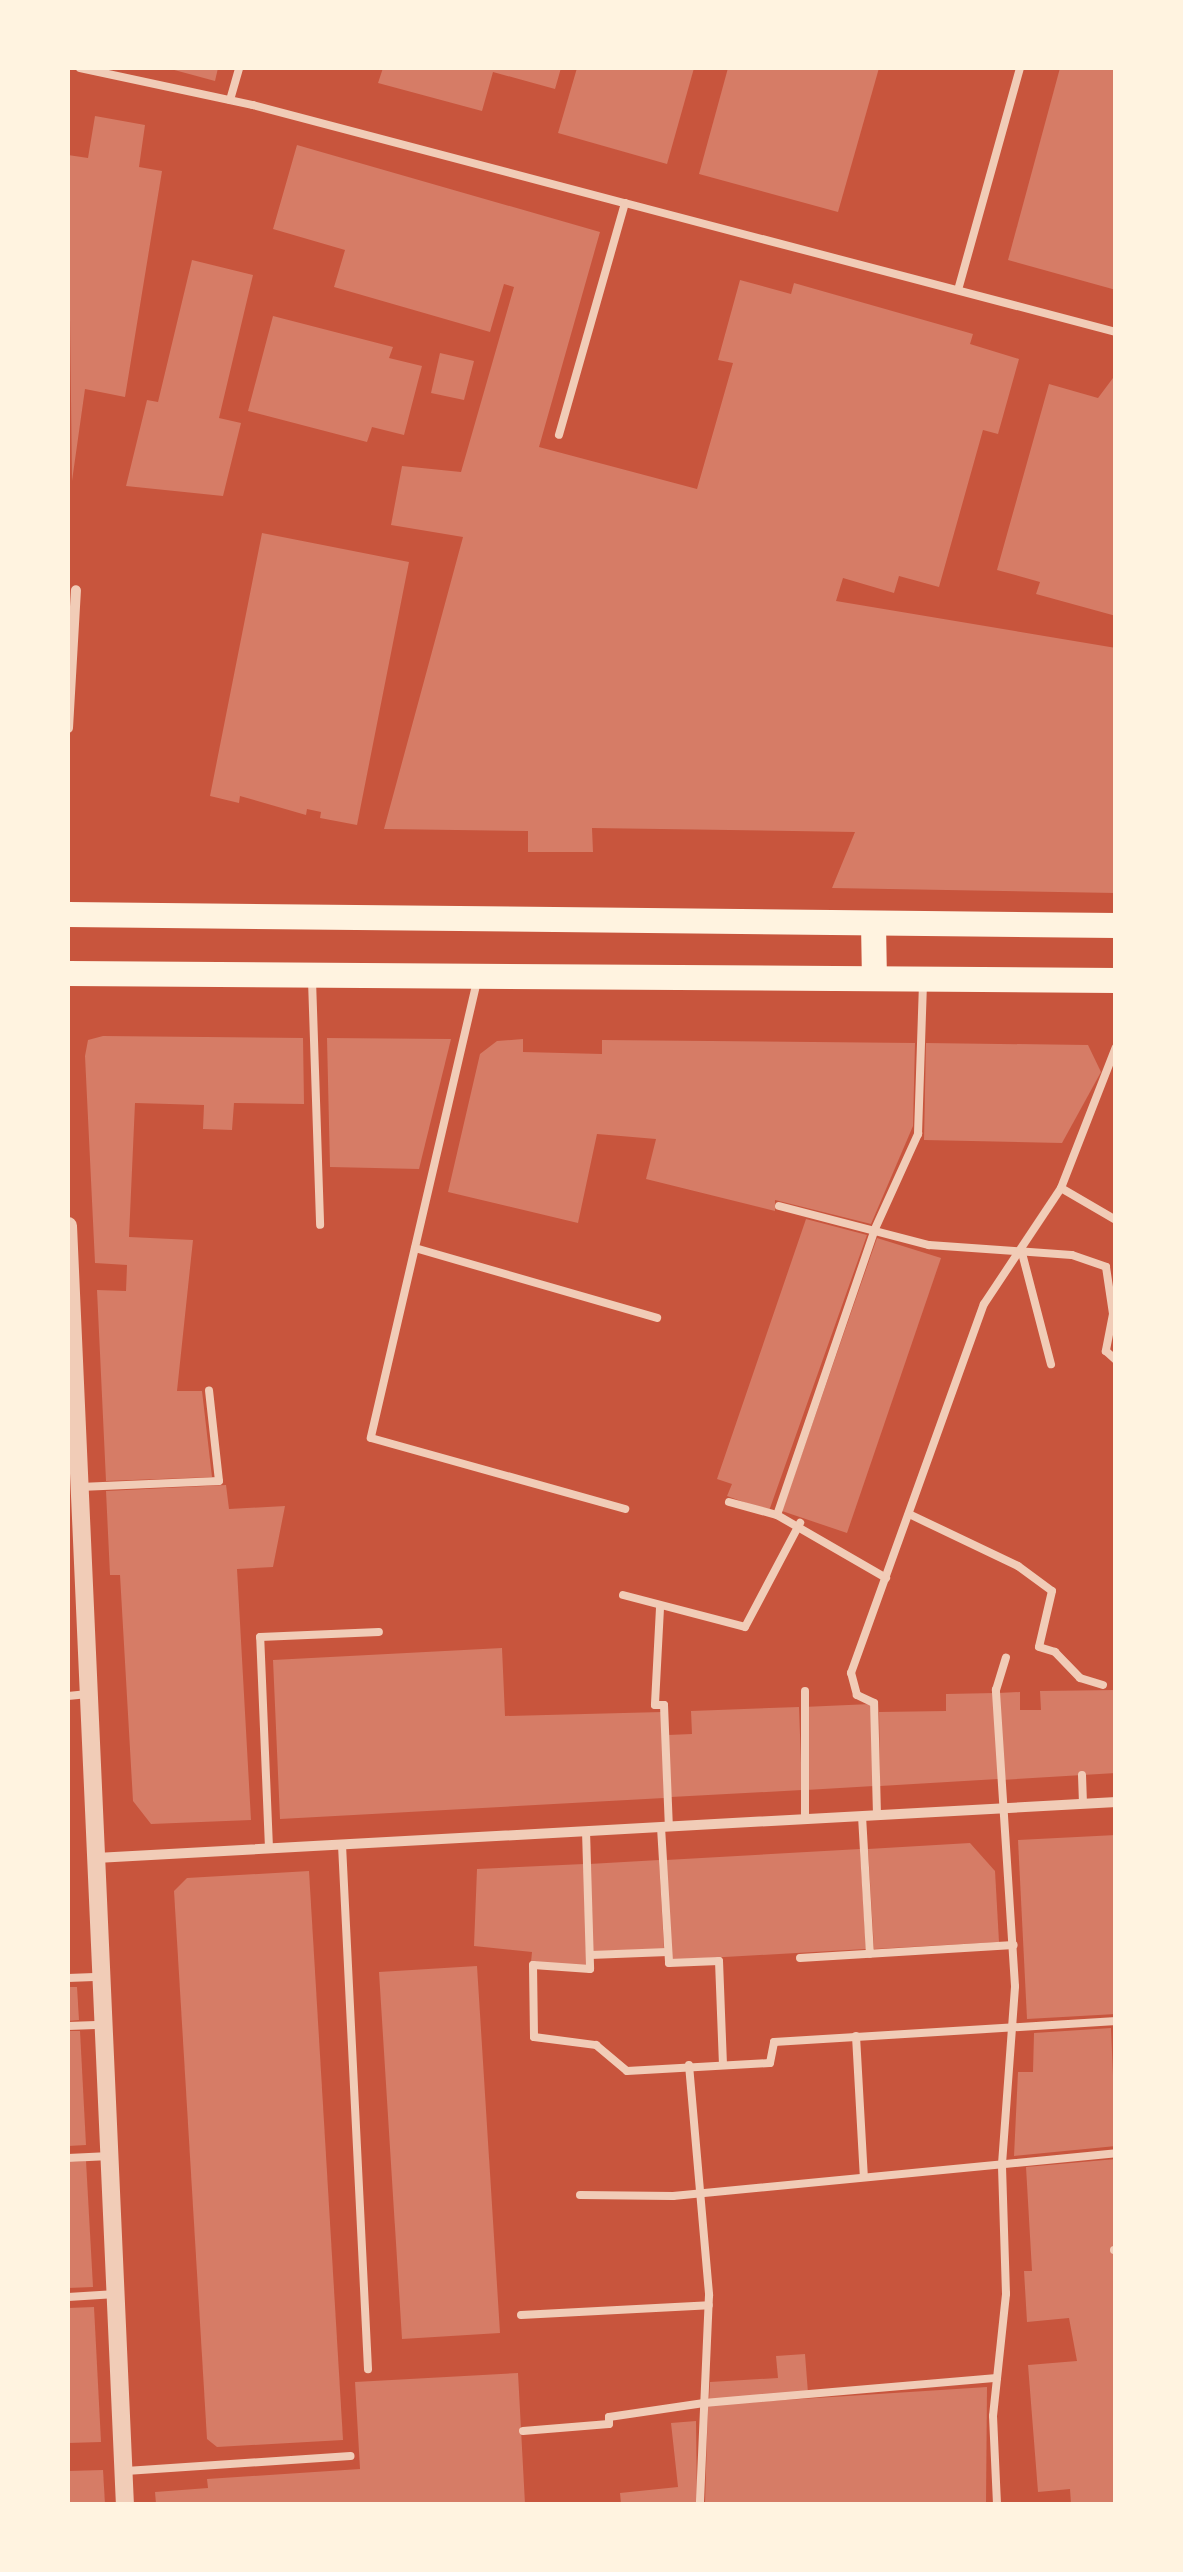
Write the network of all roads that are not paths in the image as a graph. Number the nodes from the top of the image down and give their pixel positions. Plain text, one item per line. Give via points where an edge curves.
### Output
1 (80, 68) edge
2 (239, 68) edge
3 (1020, 68) edge
4 (230, 100) junction
5 (625, 203) junction
6 (958, 290) junction
7 (1116, 332) edge
8 (559, 435) dead end
9 (76, 590) dead end
10 (68, 728) edge
11 (68, 914) edge
12 (873, 923) junction
13 (1116, 925) edge
14 (68, 973) edge
15 (312, 975) junction
16 (478, 976) junction
17 (874, 978) junction
18 (923, 979) junction
19 (1116, 980) edge
20 (1116, 1046) edge
21 (1061, 1188) junction
22 (779, 1206) dead end
23 (1116, 1220) edge
24 (68, 1226) edge
25 (320, 1226) dead end
26 (874, 1231) junction
27 (415, 1248) junction
28 (1022, 1252) junction
29 (68, 1258) edge
30 (657, 1318) dead end
31 (1116, 1360) edge
32 (1051, 1364) dead end
33 (208, 1391) dead end
34 (80, 1488) junction
35 (729, 1502) dead end
36 (625, 1508) dead end
37 (909, 1514) junction
38 (776, 1515) junction
39 (800, 1524) junction
40 (886, 1578) junction
41 (623, 1595) dead end
42 (660, 1608) junction
43 (379, 1632) dead end
44 (1006, 1657) dead end
45 (1077, 1676) junction
46 (1102, 1685) dead end
47 (1078, 1690) dead end
48 (805, 1691) dead end
49 (88, 1694) junction
50 (68, 1696) edge
51 (1082, 1775) dead end
52 (1116, 1802) edge
53 (1083, 1804) junction
54 (1000, 1808) junction
55 (878, 1815) junction
56 (862, 1816) junction
57 (805, 1819) junction
58 (665, 1827) junction
59 (586, 1831) junction
60 (342, 1845) junction
61 (269, 1848) junction
62 (96, 1858) junction
63 (1014, 1945) junction
64 (668, 1952) junction
65 (870, 1954) junction
66 (590, 1956) junction
67 (800, 1958) dead end
68 (102, 1977) junction
69 (68, 1978) edge
70 (1116, 2021) edge
71 (104, 2025) junction
72 (68, 2026) edge
73 (1012, 2026) junction
74 (856, 2036) junction
75 (723, 2064) junction
76 (689, 2065) junction
77 (1116, 2153) edge
78 (110, 2156) junction
79 (68, 2158) edge
80 (1002, 2164) junction
81 (864, 2177) junction
82 (703, 2193) junction
83 (580, 2195) dead end
84 (116, 2294) junction
85 (68, 2296) edge
86 (709, 2305) junction
87 (522, 2316) dead end
88 (368, 2369) dead end
89 (996, 2378) junction
90 (704, 2404) junction
91 (523, 2430) dead end
92 (352, 2456) dead end
93 (124, 2471) junction
94 (126, 2504) edge
95 (700, 2504) edge
96 (996, 2504) edge

1 - 4 lane
2 - 4 lane
3 - 6 lane
4 - 5 lane
5 - 6 lane
5 - 8 lane
6 - 7 lane
9 - 10 street
11 - 12 main road
12 - 13 main road
12 - 17 main road
14 - 15 main road
15 - 16 main road
15 - 25 lane
16 - 17 main road
16 - 27 lane
17 - 18 main road
18 - 19 main road
18 - 26 lane via 918,1134
20 - 21 lane
21 - 23 lane
21 - 28 lane
22 - 26 lane
24 - 29 street
26 - 28 lane via 929,1245
26 - 38 lane
27 - 30 lane
27 - 36 lane via 371,1438
28 - 31 lane via 1072,1255 1106,1268 1113,1314 1106,1350
28 - 32 lane
28 - 37 lane via 984,1304
29 - 34 street
33 - 34 lane via 219,1481
34 - 49 street
35 - 38 lane
37 - 40 lane
37 - 45 lane via 1018,1566 1052,1591 1039,1647 1055,1652
38 - 39 lane
39 - 40 lane
39 - 42 lane via 745,1627
40 - 55 lane via 850,1683 856,1695 874,1703
41 - 42 lane
42 - 58 lane via 655,1705 664,1705
43 - 61 lane via 260,1637
44 - 54 lane via 996,1690
45 - 46 lane
45 - 47 lane
48 - 57 lane
49 - 50 lane
49 - 62 street
51 - 53 lane
52 - 53 street
53 - 54 street
54 - 55 street
54 - 63 lane
55 - 56 street
56 - 57 street
56 - 65 lane
57 - 58 street
58 - 59 street
58 - 64 lane
59 - 60 street
59 - 66 lane
60 - 61 street
60 - 88 lane
61 - 62 street
62 - 68 street
63 - 65 lane
63 - 73 lane
64 - 66 lane
64 - 75 lane via 668,1963 719,1961
65 - 67 lane
66 - 76 lane via 590,1969 533,1965 534,2037 596,2044 627,2071
68 - 69 lane
68 - 71 street
70 - 73 lane
71 - 72 lane
71 - 78 street
73 - 74 lane
73 - 80 lane
74 - 75 lane via 774,2042 770,2063
74 - 81 lane
75 - 76 lane
76 - 82 lane
77 - 80 lane
78 - 79 lane
78 - 84 street
80 - 81 lane
80 - 89 lane via 1006,2294
81 - 82 lane
82 - 83 lane
82 - 86 lane
84 - 85 lane
84 - 93 street
86 - 87 lane
86 - 90 lane
89 - 90 lane
89 - 96 lane
90 - 91 lane via 609,2417 609,2424
90 - 95 lane
92 - 93 lane
93 - 94 street

